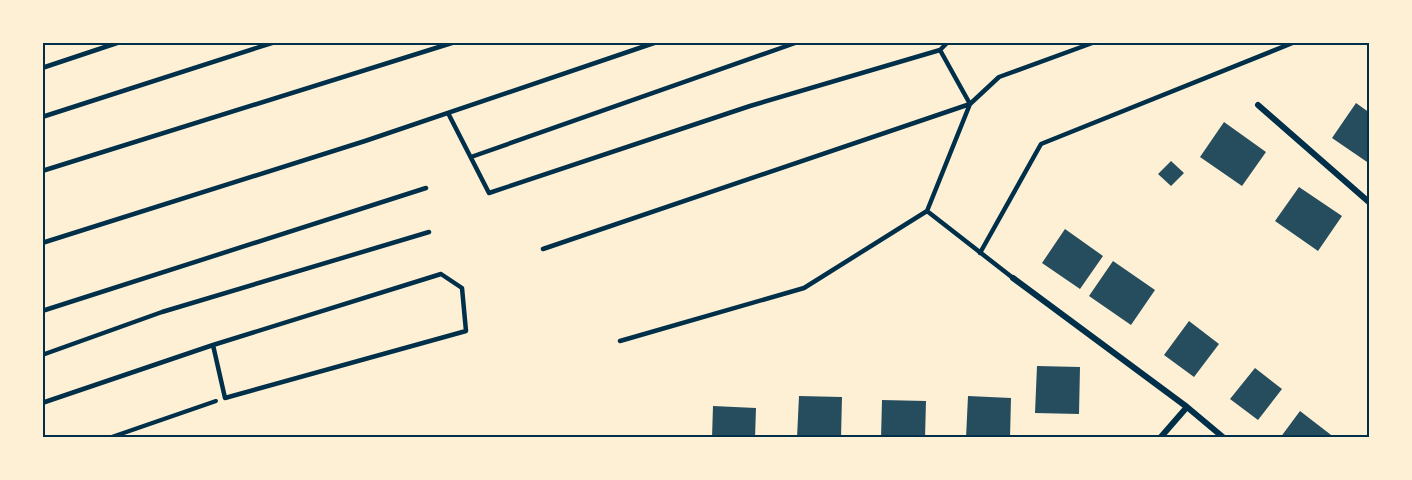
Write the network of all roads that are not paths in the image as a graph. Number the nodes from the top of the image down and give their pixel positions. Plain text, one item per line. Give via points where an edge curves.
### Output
1 (120, 42) edge
2 (275, 42) edge
3 (455, 42) edge
4 (657, 42) edge
5 (798, 42) edge
6 (948, 42) edge
7 (1095, 42) edge
8 (1295, 42) edge
9 (939, 50) junction
10 (42, 68) edge
11 (970, 104) junction
12 (1258, 105) dead end
13 (448, 113) junction
14 (42, 117) edge
15 (471, 157) junction
16 (42, 171) edge
17 (426, 188) dead end
18 (1370, 203) edge
19 (927, 210) junction
20 (429, 232) dead end
21 (42, 243) edge
22 (543, 249) dead end
23 (980, 253) junction
24 (1013, 278) joint
25 (42, 311) edge
26 (620, 341) dead end
27 (213, 345) junction
28 (42, 355) edge
29 (42, 403) edge
30 (1186, 407) junction
31 (1160, 438) edge
32 (1224, 438) edge

1 - 10 lane
2 - 14 lane
3 - 16 lane
4 - 13 lane
5 - 15 lane
6 - 9 lane
7 - 11 lane via 999,77
8 - 23 lane via 1041,144
9 - 11 lane
9 - 15 lane via 750,106 489,193
11 - 19 lane
11 - 22 lane
12 - 18 street
13 - 15 lane
13 - 21 lane
17 - 25 lane
19 - 23 lane
19 - 26 lane via 804,288
20 - 28 lane via 162,312
23 - 24 lane
24 - 30 street
27 - 27 lane via 441,274 462,288 466,331 225,398
27 - 29 lane
30 - 31 street
30 - 32 street

